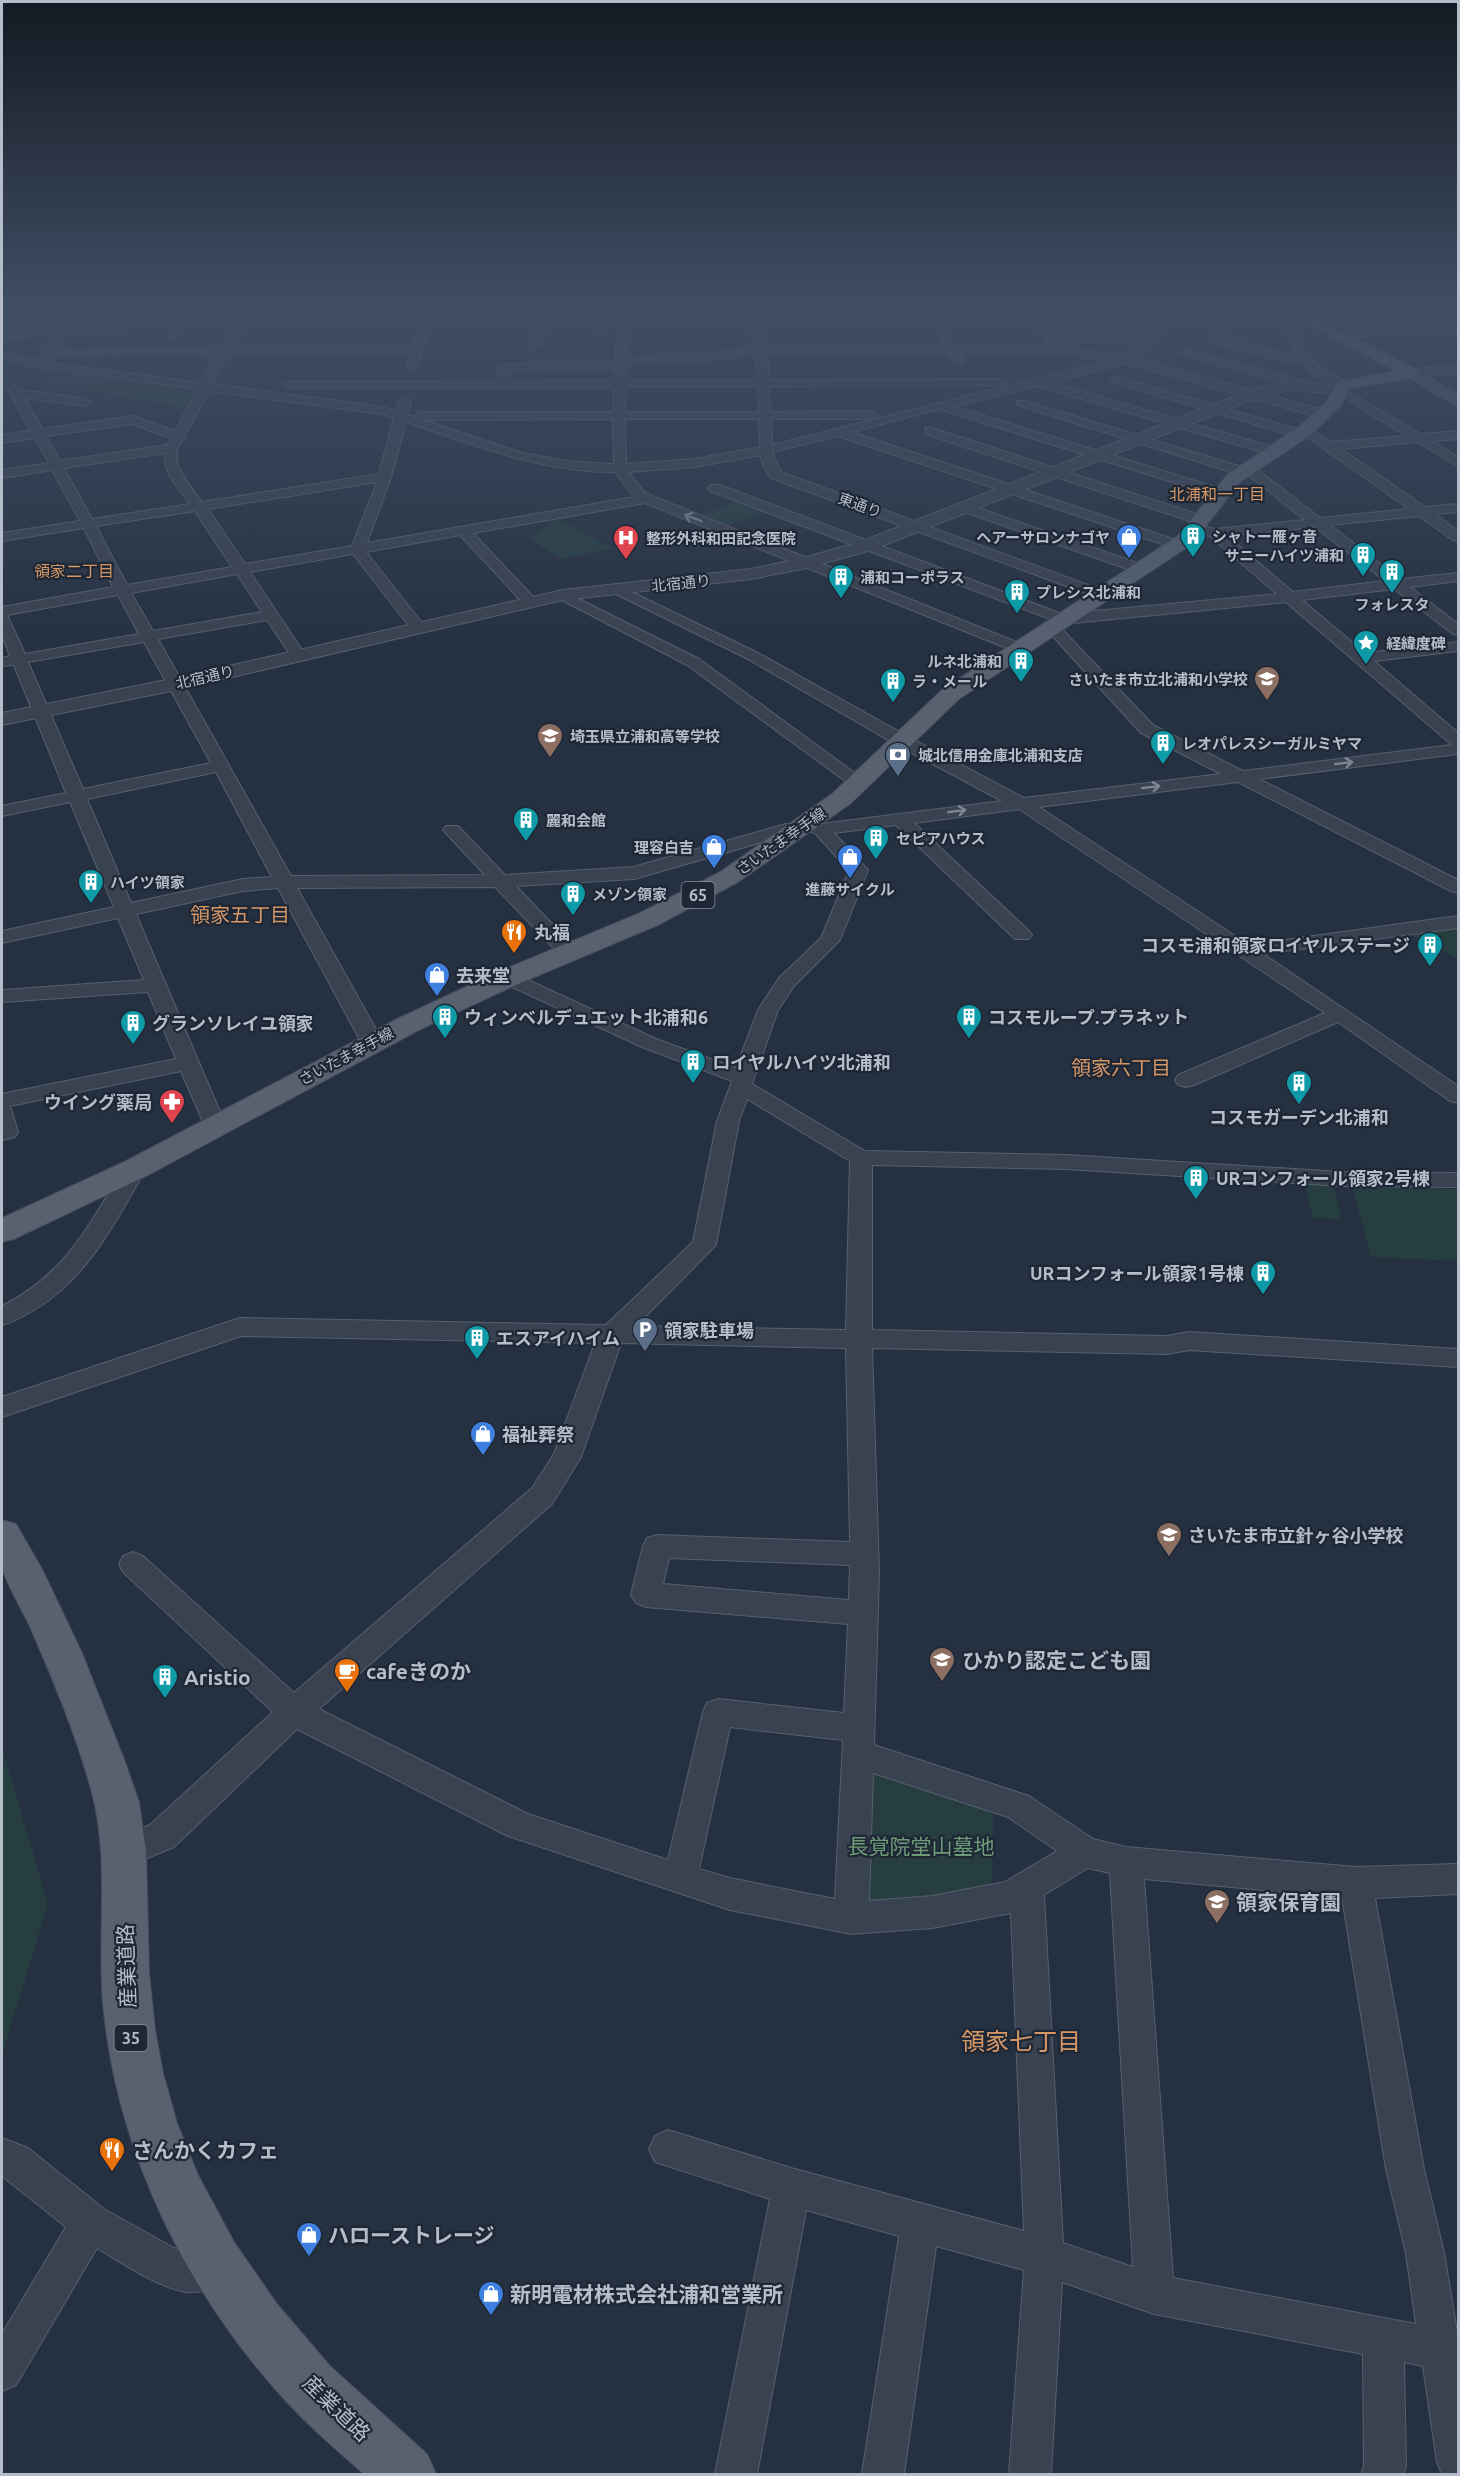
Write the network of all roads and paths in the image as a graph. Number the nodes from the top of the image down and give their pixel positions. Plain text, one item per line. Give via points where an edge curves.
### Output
1 (35, 426) edge
2 (95, 426) edge
3 (143, 426) edge
4 (185, 426) edge
5 (398, 426) edge
6 (428, 426) edge
7 (619, 426) edge
8 (765, 426) edge
9 (863, 426) edge
10 (1005, 426) edge
11 (1093, 426) edge
12 (1171, 426) edge
13 (1186, 426) edge
14 (1310, 426) joint
15 (1402, 426) edge
16 (929, 431) dead end
17 (840, 432) junction
18 (38, 434) junction
19 (1458, 435) edge
20 (1421, 438) junction
21 (2, 439) edge
22 (1138, 439) junction
23 (176, 443) junction
24 (1329, 446) junction
25 (766, 450) junction
26 (1273, 451) junction
27 (1097, 455) junction
28 (1458, 462) edge
29 (57, 466) junction
30 (1244, 469) junction
31 (620, 470) junction
32 (1054, 472) junction
33 (2, 474) edge
34 (385, 477) junction
35 (715, 488) dead end
36 (1009, 489) junction
37 (1220, 493) junction
38 (643, 498) junction
39 (200, 506) junction
40 (964, 507) junction
41 (1458, 508) edge
42 (1422, 511) junction
43 (1318, 522) junction
44 (88, 523) junction
45 (915, 526) junction
46 (464, 531) junction
47 (1197, 532) junction
48 (2, 537) edge
49 (1458, 537) edge
50 (866, 546) junction
51 (357, 550) junction
52 (806, 563) junction
53 (242, 570) junction
54 (1142, 570) junction
55 (1458, 577) edge
56 (1398, 584) junction
57 (122, 590) junction
58 (619, 590) junction
59 (563, 595) junction
60 (1102, 595) junction
61 (1289, 597) junction
62 (530, 602) junction
63 (2, 611) edge
64 (271, 615) junction
65 (2, 618) edge
66 (1060, 622) junction
67 (418, 628) junction
68 (1458, 631) edge
69 (148, 636) junction
70 (1458, 646) edge
71 (1019, 648) junction
72 (298, 656) junction
73 (1362, 658) junction
74 (10, 661) edge
75 (176, 684) junction
76 (40, 712) junction
77 (2, 719) edge
78 (901, 740) junction
79 (1458, 741) edge
80 (1458, 749) edge
81 (222, 766) junction
82 (1240, 775) junction
83 (858, 782) junction
84 (75, 796) junction
85 (1020, 803) junction
86 (2, 811) edge
87 (899, 818) junction
88 (808, 829) junction
89 (452, 830) dead end
90 (501, 881) junction
91 (285, 882) junction
92 (1458, 886) edge
93 (124, 909) junction
94 (1458, 922) edge
95 (1022, 935) dead end
96 (2, 937) edge
97 (1245, 951) junction
98 (569, 953) junction
99 (508, 978) junction
100 (155, 985) junction
101 (2, 996) edge
102 (1340, 1014) junction
103 (372, 1042) junction
104 (187, 1063) junction
105 (1186, 1080) dead end
106 (741, 1081) junction
107 (1458, 1096) edge
108 (2, 1101) edge
109 (2, 1110) edge
110 (214, 1126) junction
111 (2, 1133) edge
112 (861, 1158) junction
113 (135, 1169) junction
114 (1458, 1180) edge
115 (2, 1231) edge
116 (2, 1316) edge
117 (611, 1335) junction
118 (859, 1340) junction
119 (1458, 1358) edge
120 (2, 1407) edge
121 (2, 1535) edge
122 (865, 1554) junction
123 (134, 1563) dead end
124 (864, 1613) junction
125 (294, 1712) junction
126 (858, 1741) junction
127 (1085, 1852) junction
128 (123, 1853) junction
129 (1126, 1862) junction
130 (680, 1879) junction
131 (1458, 1879) edge
132 (1356, 1883) junction
133 (1027, 1887) junction
134 (851, 1918) junction
135 (668, 2150) dead end
136 (2, 2157) edge
137 (791, 2187) junction
138 (920, 2221) junction
139 (90, 2223) junction
140 (1044, 2256) junction
141 (218, 2268) junction
142 (1154, 2294) junction
143 (1383, 2339) junction
144 (1442, 2349) junction
145 (2, 2371) edge
146 (1458, 2462) edge
147 (407, 2475) edge
148 (736, 2475) edge
149 (883, 2475) edge
150 (1030, 2475) edge
151 (1382, 2475) edge

1 - 18 street
2 - 18 street
3 - 23 street
4 - 23 street
5 - 34 street
6 - 31 street via 525,458
7 - 31 street
8 - 25 street, 東通り
9 - 17 street
10 - 27 street
11 - 22 street
12 - 22 street, 北宿通り
13 - 26 street
14 - 24 street
14 - 26 main road, さいたま幸手線 / 65
15 - 20 street
16 - 32 street
17 - 25 street
17 - 36 street
18 - 21 street
18 - 29 street
19 - 20 street
20 - 24 street
20 - 28 street
22 - 27 street, 北宿通り
22 - 30 street
23 - 29 street
23 - 39 street via 170,461 174,472
24 - 42 street
25 - 31 street via 706,463
25 - 45 street, 東通り via 776,475
26 - 30 main road, さいたま幸手線 / 65
27 - 32 street, 北宿通り
27 - 37 street
29 - 33 street
29 - 44 street
30 - 37 main road, さいたま幸手線 / 65
30 - 43 street
31 - 38 street
32 - 36 street, 北宿通り
32 - 47 street
34 - 39 street
34 - 51 street
35 - 50 street
36 - 40 street, 北宿通り
36 - 47 street
37 - 47 main road, さいたま幸手線 / 65
38 - 46 street
52 -> 38 street
39 - 44 street
39 - 53 street
40 - 45 street, 北宿通り
40 - 54 street
41 - 42 street
42 - 43 street
42 - 49 street
43 - 47 street
43 - 56 street
44 - 48 street
44 - 57 street
45 - 50 street, 北宿通り
45 - 60 street, 東通り
46 - 51 street
46 - 62 street
47 - 54 main road, さいたま幸手線 / 65
47 - 61 street
50 - 52 street, 北宿通り
50 - 66 street
51 - 53 street
51 - 67 street
52 - 58 street, 北宿通り via 726,578
52 - 71 street
53 - 57 street
53 - 64 street
54 - 60 main road, さいたま幸手線 / 65
55 - 56 street
56 - 61 street
56 - 68 street
57 - 63 street
57 - 69 street
58 - 59 street, 北宿通り
58 - 78 street via 753,656
59 - 62 street, 北宿通り
59 - 83 street via 693,662
60 - 66 main road, さいたま幸手線 / 65
61 - 66 street
61 - 73 street
62 - 67 street, 北宿通り
64 - 69 street
64 - 72 street
65 - 74 street
66 - 71 main road, さいたま幸手線 / 65
66 - 82 street via 1147,729
67 - 72 street, 北宿通り
69 - 74 street
69 - 75 street
70 - 73 street
71 - 78 main road, さいたま幸手線 / 65 via 951,694
72 - 75 street, 北宿通り
73 - 79 street
74 - 76 street
75 - 76 street, 北宿通り
75 - 81 street
76 - 77 street, 北宿通り
76 - 84 street
78 - 83 main road, さいたま幸手線 / 65
78 - 85 street
82 -> 80 street
81 - 84 street
81 - 91 street
85 -> 82 street
82 - 92 street
83 - 88 main road, さいたま幸手線 / 65
84 - 86 street
84 - 93 street
87 -> 85 street
85 - 97 street
87 - 88 street
87 - 95 street
88 - 90 street via 786,829 634,873
88 - 98 main road, さいたま幸手線 / 65 via 710,889
88 - 106 street via 859,870 830,940 786,982 768,1010
89 - 90 street
90 - 91 street
90 - 98 street
91 - 93 street via 243,885
91 - 103 street
93 - 96 street
93 - 100 street
94 - 97 street
97 - 102 street
98 - 99 main road, さいたま幸手線 / 65
99 - 103 main road, さいたま幸手線 / 65
99 - 106 street
100 - 101 street
100 - 104 street
102 - 105 street
102 - 107 street
103 - 110 main road, さいたま幸手線 / 65
104 - 108 street
104 - 110 street
106 - 112 street
106 - 117 street via 728,1121 704,1245
109 - 111 street via 7,1132
110 - 113 main road, さいたま幸手線 / 65
112 - 114 street via 1054,1161 1342,1179
112 - 118 street
113 - 115 main road, さいたま幸手線 / 65
113 - 116 street via 82,1255 53,1283
117 - 118 street
117 - 120 street via 240,1327
117 - 125 street via 567,1457 542,1496
118 - 119 street via 1167,1345 1189,1341
118 - 122 street
121 - 128 main road, 産業道路 / 35 via 38,1601 111,1780
122 - 124 street
122 - 124 street via 657,1546 646,1595
123 - 125 street
124 - 126 street
125 - 128 street via 162,1836
125 - 130 street via 520,1826
126 - 127 street via 1018,1806
126 - 130 street via 718,1712
126 - 134 street
127 - 129 street
127 - 133 street
128 - 141 main road, 産業道路 / 35 via 129,2026 142,2089 160,2148
129 - 132 street
129 - 142 street
130 - 134 street via 730,1894
131 - 132 street
132 - 144 street via 1405,2169
133 - 134 street via 1011,1897 932,1912
133 - 140 street
135 - 137 street
136 - 139 street via 15,2161
137 - 138 street
137 - 148 street
138 - 140 street
138 - 149 street
139 - 141 street via 188,2273
139 - 145 street
140 - 142 street
140 - 150 street
141 - 147 main road, 産業道路 / 35 via 281,2354
142 - 143 street
143 - 144 street
143 - 151 street
144 - 146 street

